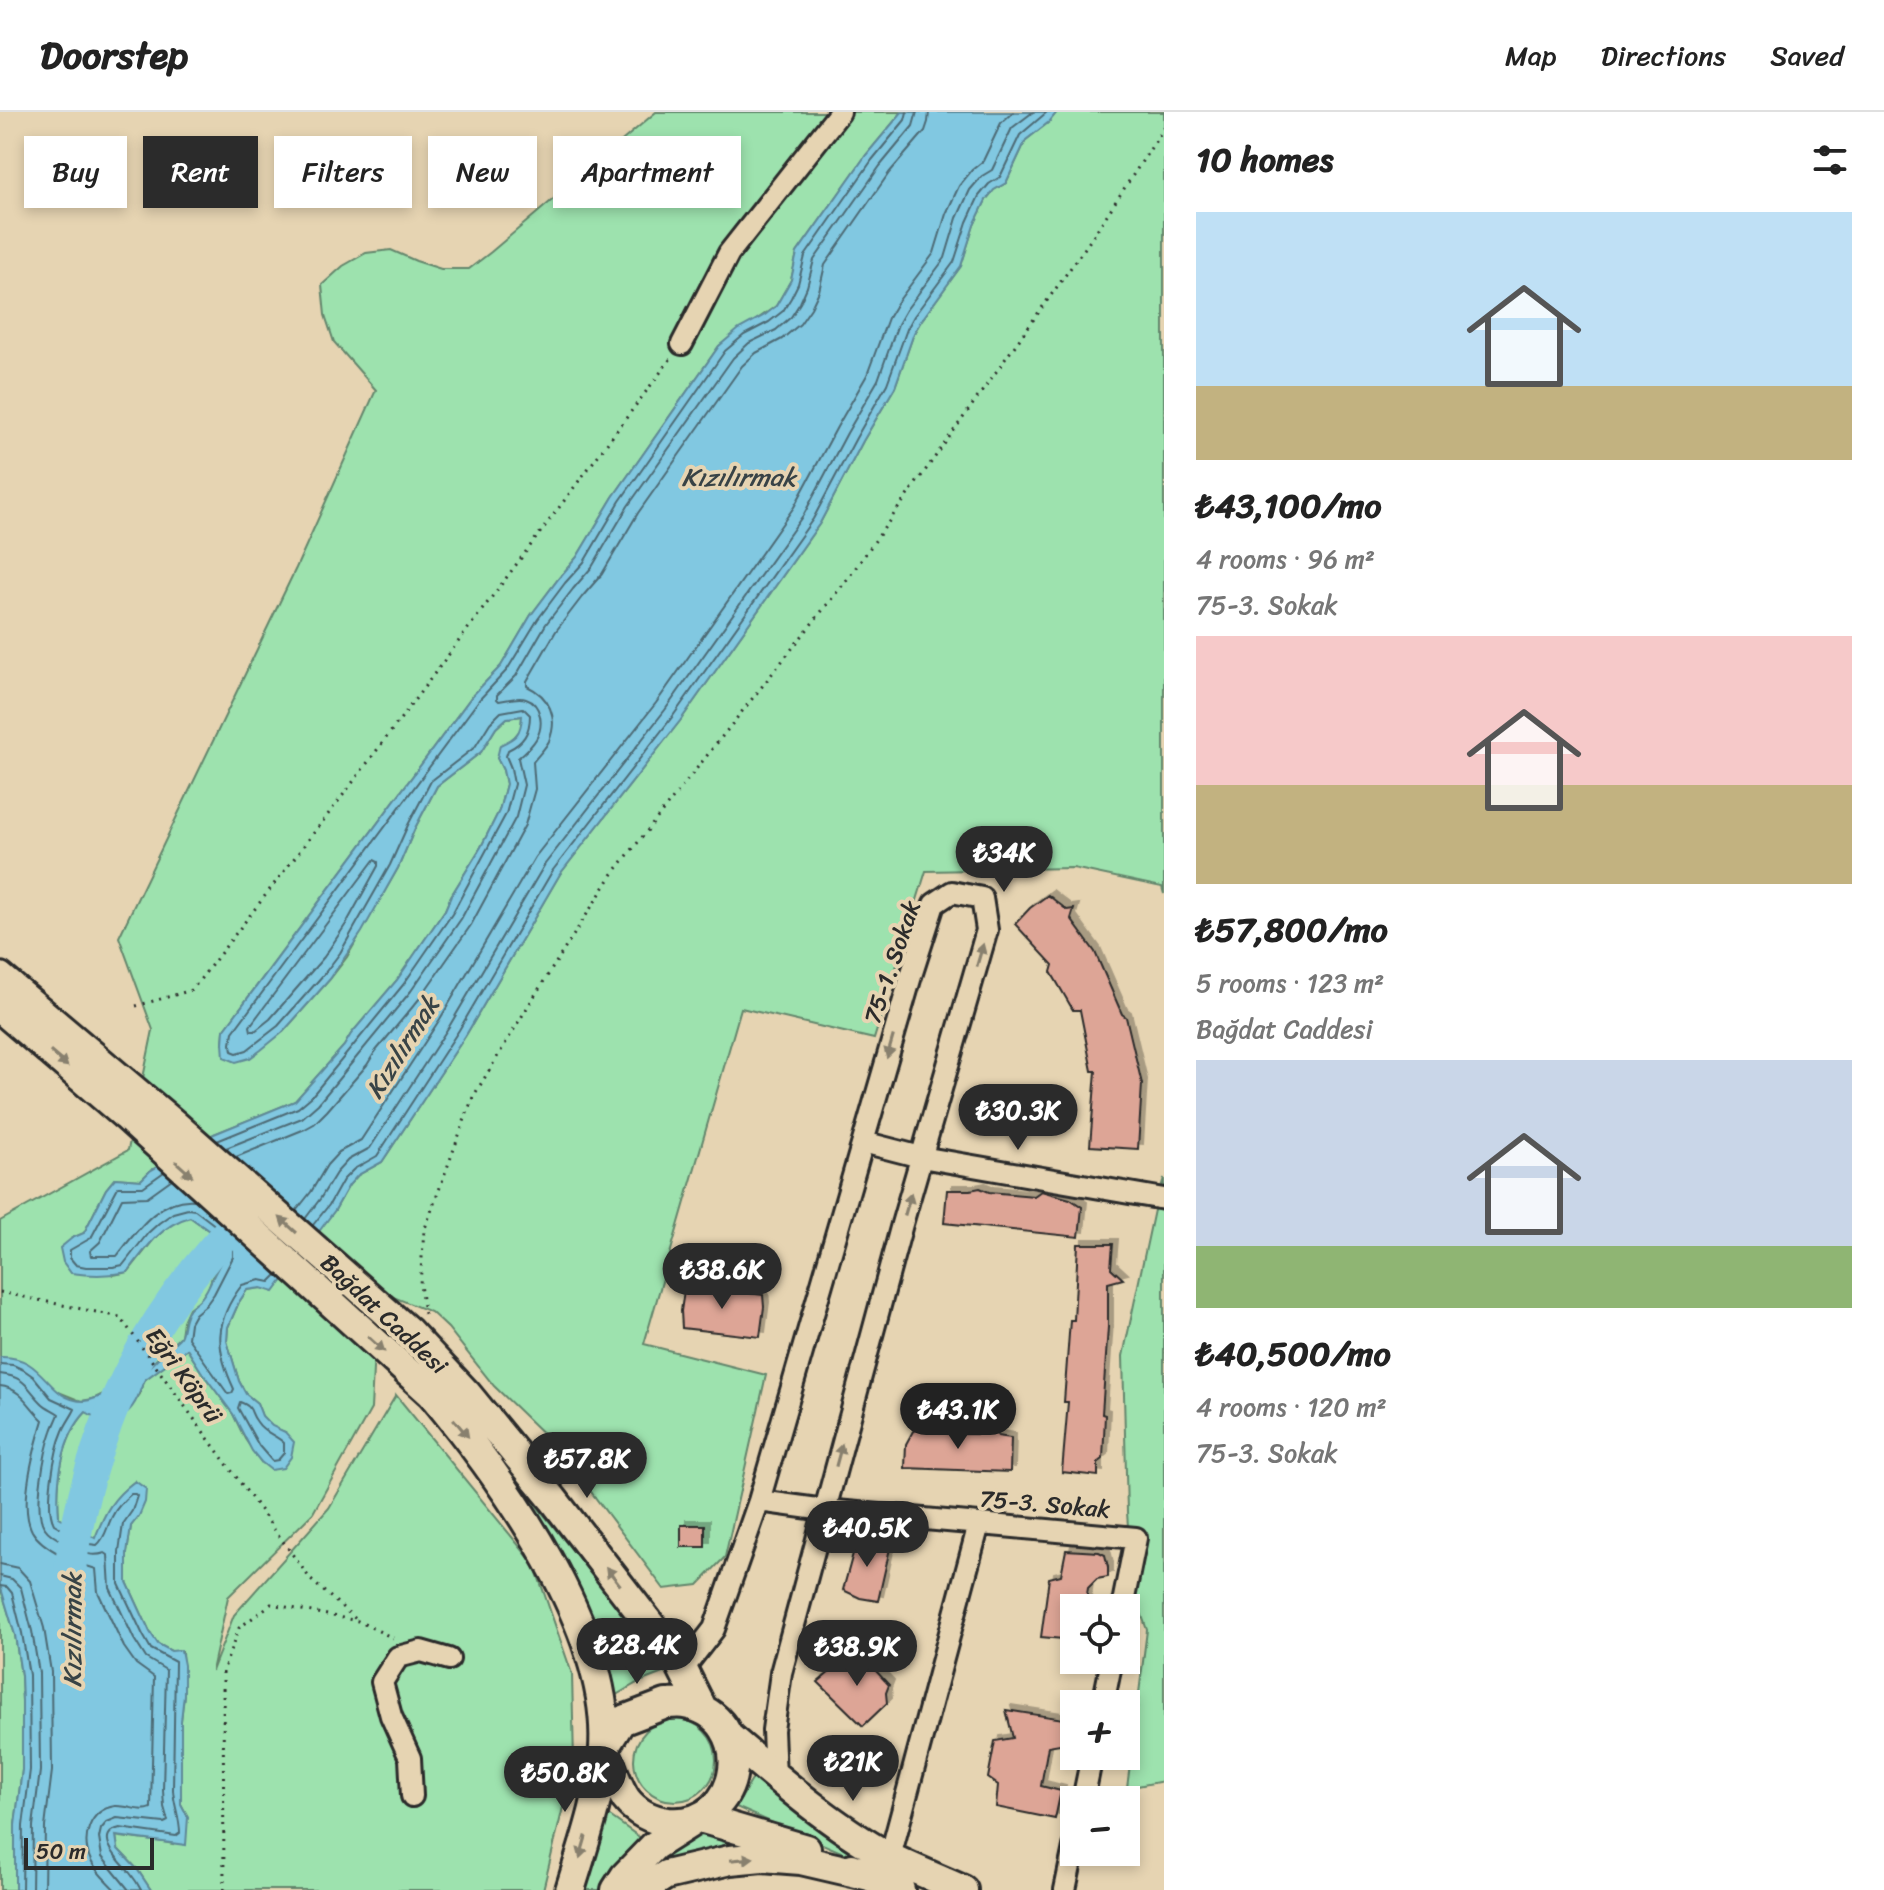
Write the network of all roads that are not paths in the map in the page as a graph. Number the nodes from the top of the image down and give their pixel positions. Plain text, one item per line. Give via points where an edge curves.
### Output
1 (840, 112) edge
2 (682, 344) road end
3 (0, 977) edge
4 (0, 1008) edge
5 (863, 1142) junction
6 (921, 1157) junction
7 (1164, 1199) edge
8 (759, 1501) junction
9 (825, 1510) junction
10 (979, 1524) junction
11 (1125, 1594) edge
12 (449, 1659) dead end
13 (683, 1669) junction
14 (703, 1710) junction
15 (729, 1737) junction
16 (604, 1748) junction
17 (775, 1777) junction
18 (412, 1796) dead end
19 (700, 1818) junction
20 (880, 1866) junction
21 (1070, 1866) edge
22 (570, 1890) edge
23 (616, 1890) edge
24 (642, 1890) edge
25 (900, 1890) edge
26 (963, 1890) edge
27 (1065, 1890) edge

1 - 2 street via 729,253
13 -> 3 main road, Bağdat Caddesi via 553,1499 419,1342
4 -> 16 main road, Bağdat Caddesi via 432,1394 471,1441 538,1540 577,1618 599,1679
5 - 6 street
6 -> 5 street, 75-1. Sokak via 987,930 982,898 952,892 934,904
5 - 8 street, 75-1. Sokak
6 - 7 street
9 -> 6 street, 75-1. Sokak
8 - 9 street, 75-3. Sokak
8 - 13 street, 75-1. Sokak via 714,1629
9 - 10 street, 75-3. Sokak
9 - 17 street, 75-1. Sokak via 781,1673 773,1730
10 - 11 street, 75-3. Sokak via 1136,1538
10 - 20 street
12 - 18 street via 421,1651 398,1657 382,1682 410,1758
13 - 14 main road, Bağdat Caddesi
14 - 15 main road
14 - 16 main road via 685,1704 648,1709 621,1721
15 - 17 main road
15 - 19 main road via 734,1774 721,1800
16 - 19 main road via 625,1798 640,1812 659,1821
16 -> 22 main road via 594,1807
17 - 20 main road via 847,1831
19 - 20 main road
19 - 23 main road via 654,1846
24 -> 20 main road via 666,1875 730,1860 762,1857
20 - 25 main road
20 - 26 main road
21 - 27 street

